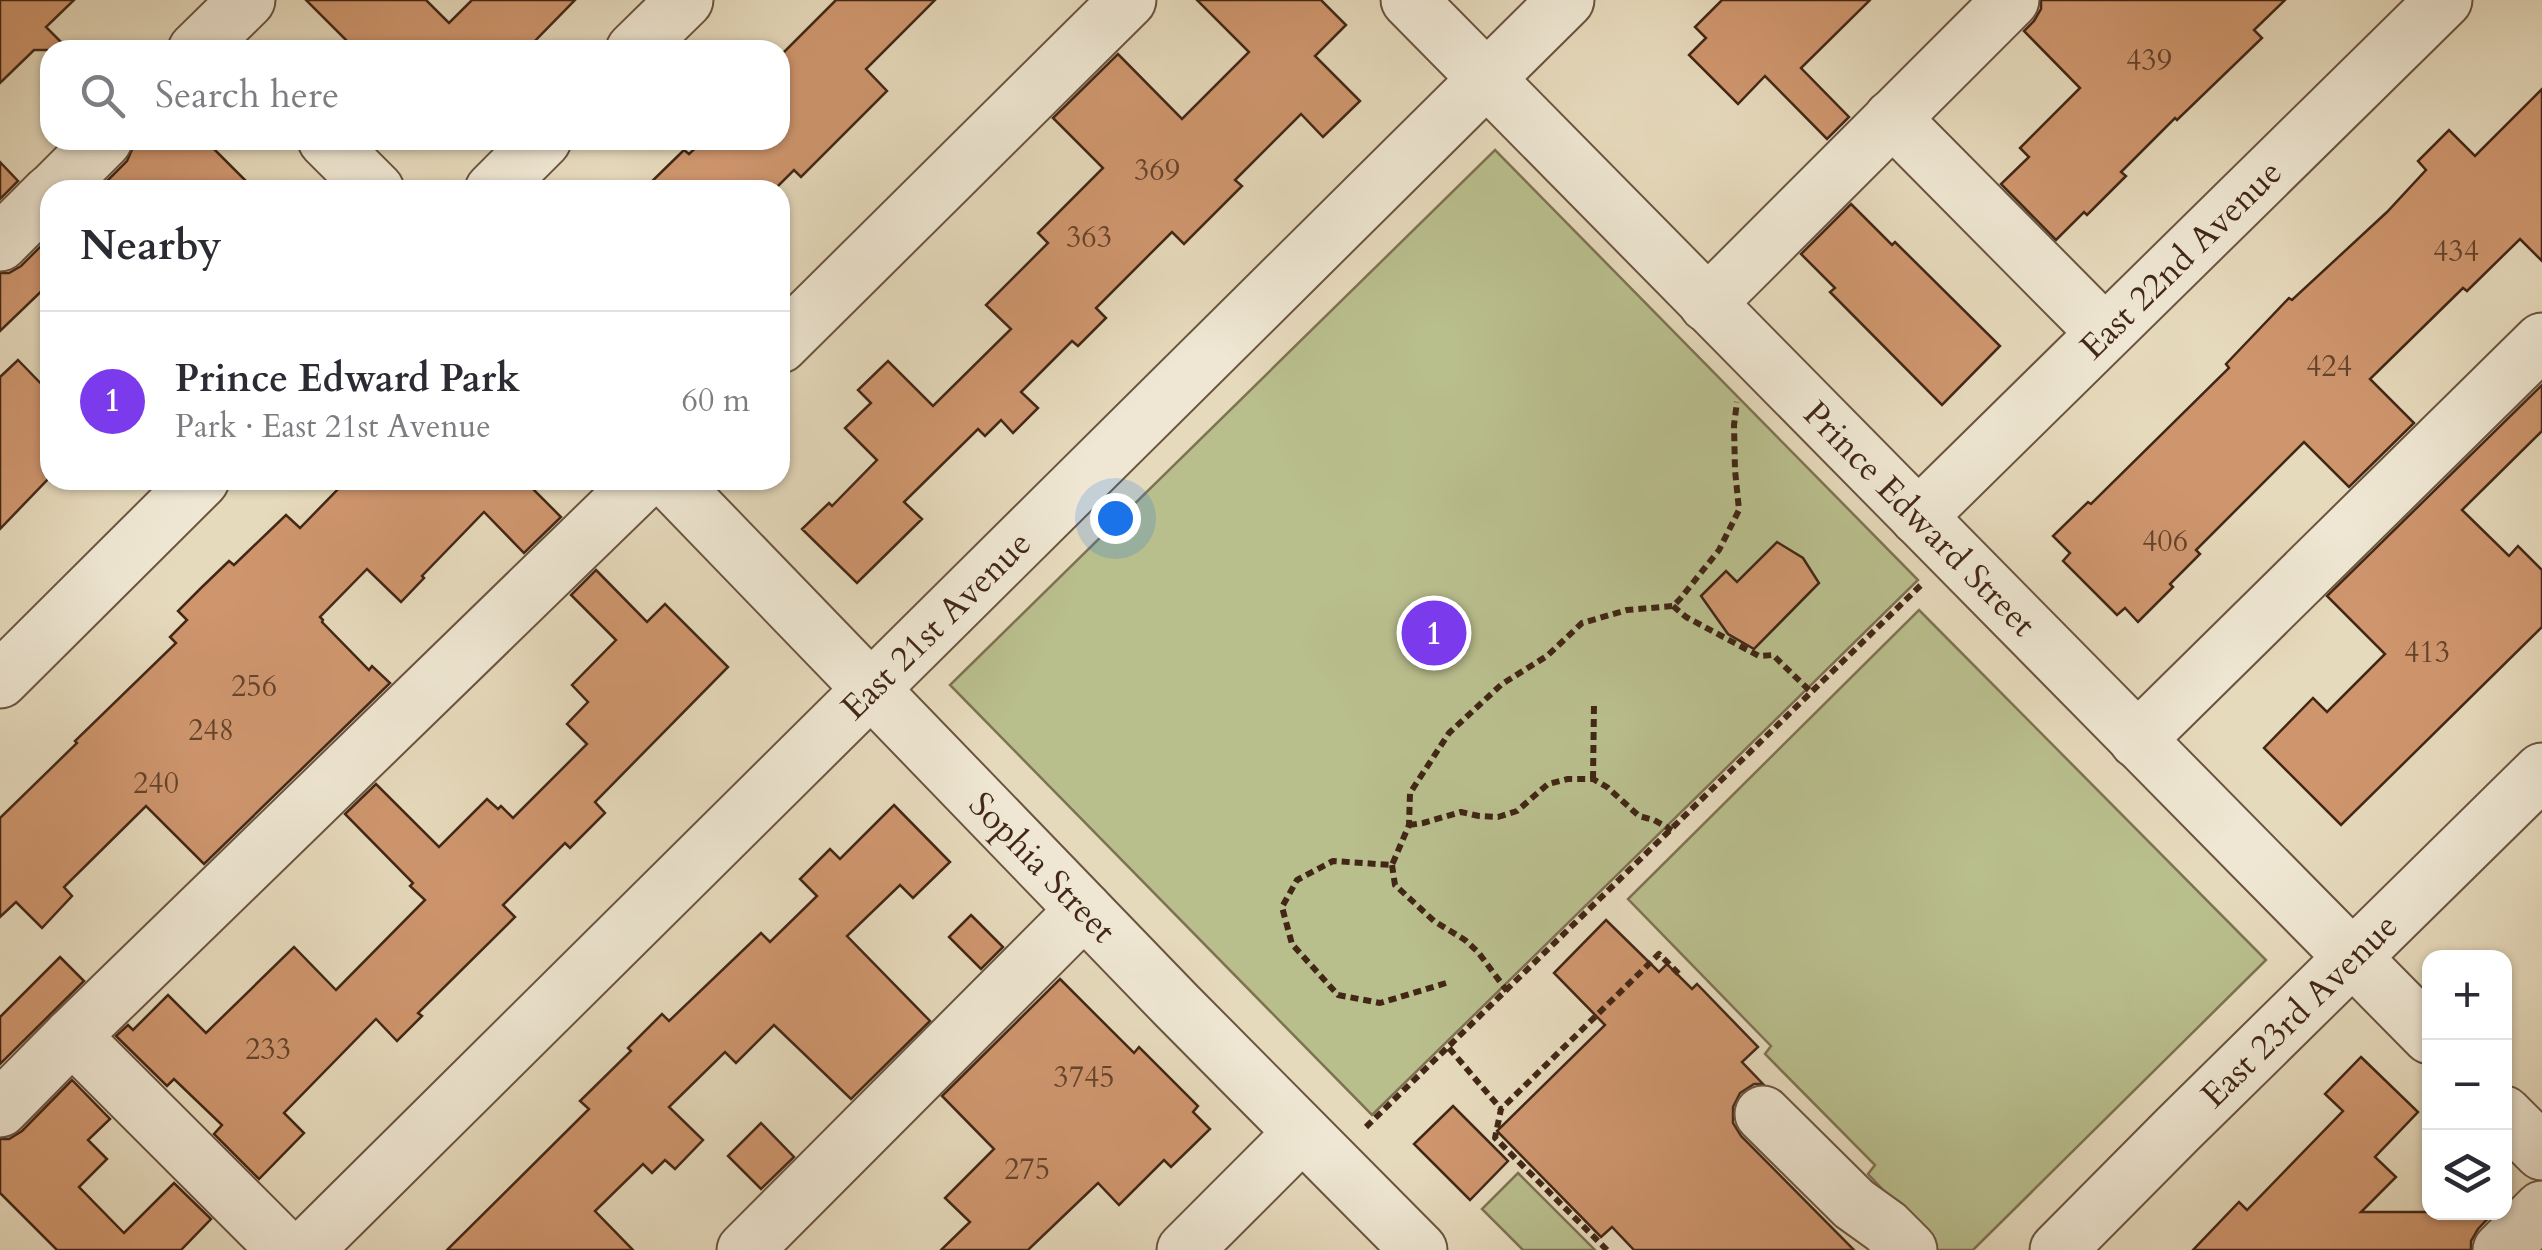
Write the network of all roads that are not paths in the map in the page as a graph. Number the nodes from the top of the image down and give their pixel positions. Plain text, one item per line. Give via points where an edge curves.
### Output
1 (685, 0) edge
2 (1128, 0) edge
3 (1409, 0) edge
4 (1566, 0) edge
5 (2011, 0) edge
6 (2444, 0) edge
7 (644, 40) edge
8 (1486, 78) junction
9 (1892, 118) junction
10 (94, 150) edge
11 (336, 150) edge
12 (534, 150) edge
13 (64, 180) edge
14 (366, 180) edge
15 (503, 180) edge
16 (40, 204) edge
17 (0, 243) edge
18 (1706, 304) junction
19 (2104, 332) junction
20 (790, 335) edge
21 (2542, 341) edge
22 (191, 490) edge
23 (634, 490) edge
24 (679, 490) edge
25 (1918, 517) junction
26 (0, 680) edge
27 (870, 689) junction
28 (2137, 740) junction
29 (2542, 771) edge
30 (1084, 910) junction
31 (2352, 958) junction
32 (2422, 1028) edge
33 (72, 1036) junction
34 (0, 1109) edge
35 (1763, 1114) dead end
36 (2512, 1122) edge
37 (1302, 1133) junction
38 (2542, 1152) edge
39 (2542, 1208) edge
40 (318, 1244) edge
41 (744, 1250) edge
42 (1185, 1250) edge
43 (1419, 1250) edge
44 (1909, 1250) edge
45 (2058, 1250) edge
46 (2501, 1250) edge

1 - 7 street
2 - 20 street
3 - 8 street, Prince Edward Street
4 - 8 street, East 21st Avenue
5 - 9 street
6 - 19 street, East 22nd Avenue
8 - 18 street, Prince Edward Street
8 - 27 street, East 21st Avenue
9 - 18 street
9 - 19 street
10 - 13 street
11 - 14 street
12 - 15 street
16 - 17 street
18 - 25 street, Prince Edward Street
19 - 25 street, East 22nd Avenue
21 - 28 street
22 - 26 street
23 - 33 street
24 - 27 street, Sophia Street
25 - 28 street, Prince Edward Street
27 - 30 street, Sophia Street
27 - 40 street, East 21st Avenue
28 - 31 street, Prince Edward Street
29 - 31 street, East 23rd Avenue
30 - 37 street, Sophia Street
30 - 41 street
31 - 32 street, Prince Edward Street
31 - 45 street, East 23rd Avenue
33 - 34 street
33 - 40 street
35 - 44 street
36 - 38 street
37 - 42 street
37 - 43 street, Sophia Street
39 - 46 street

